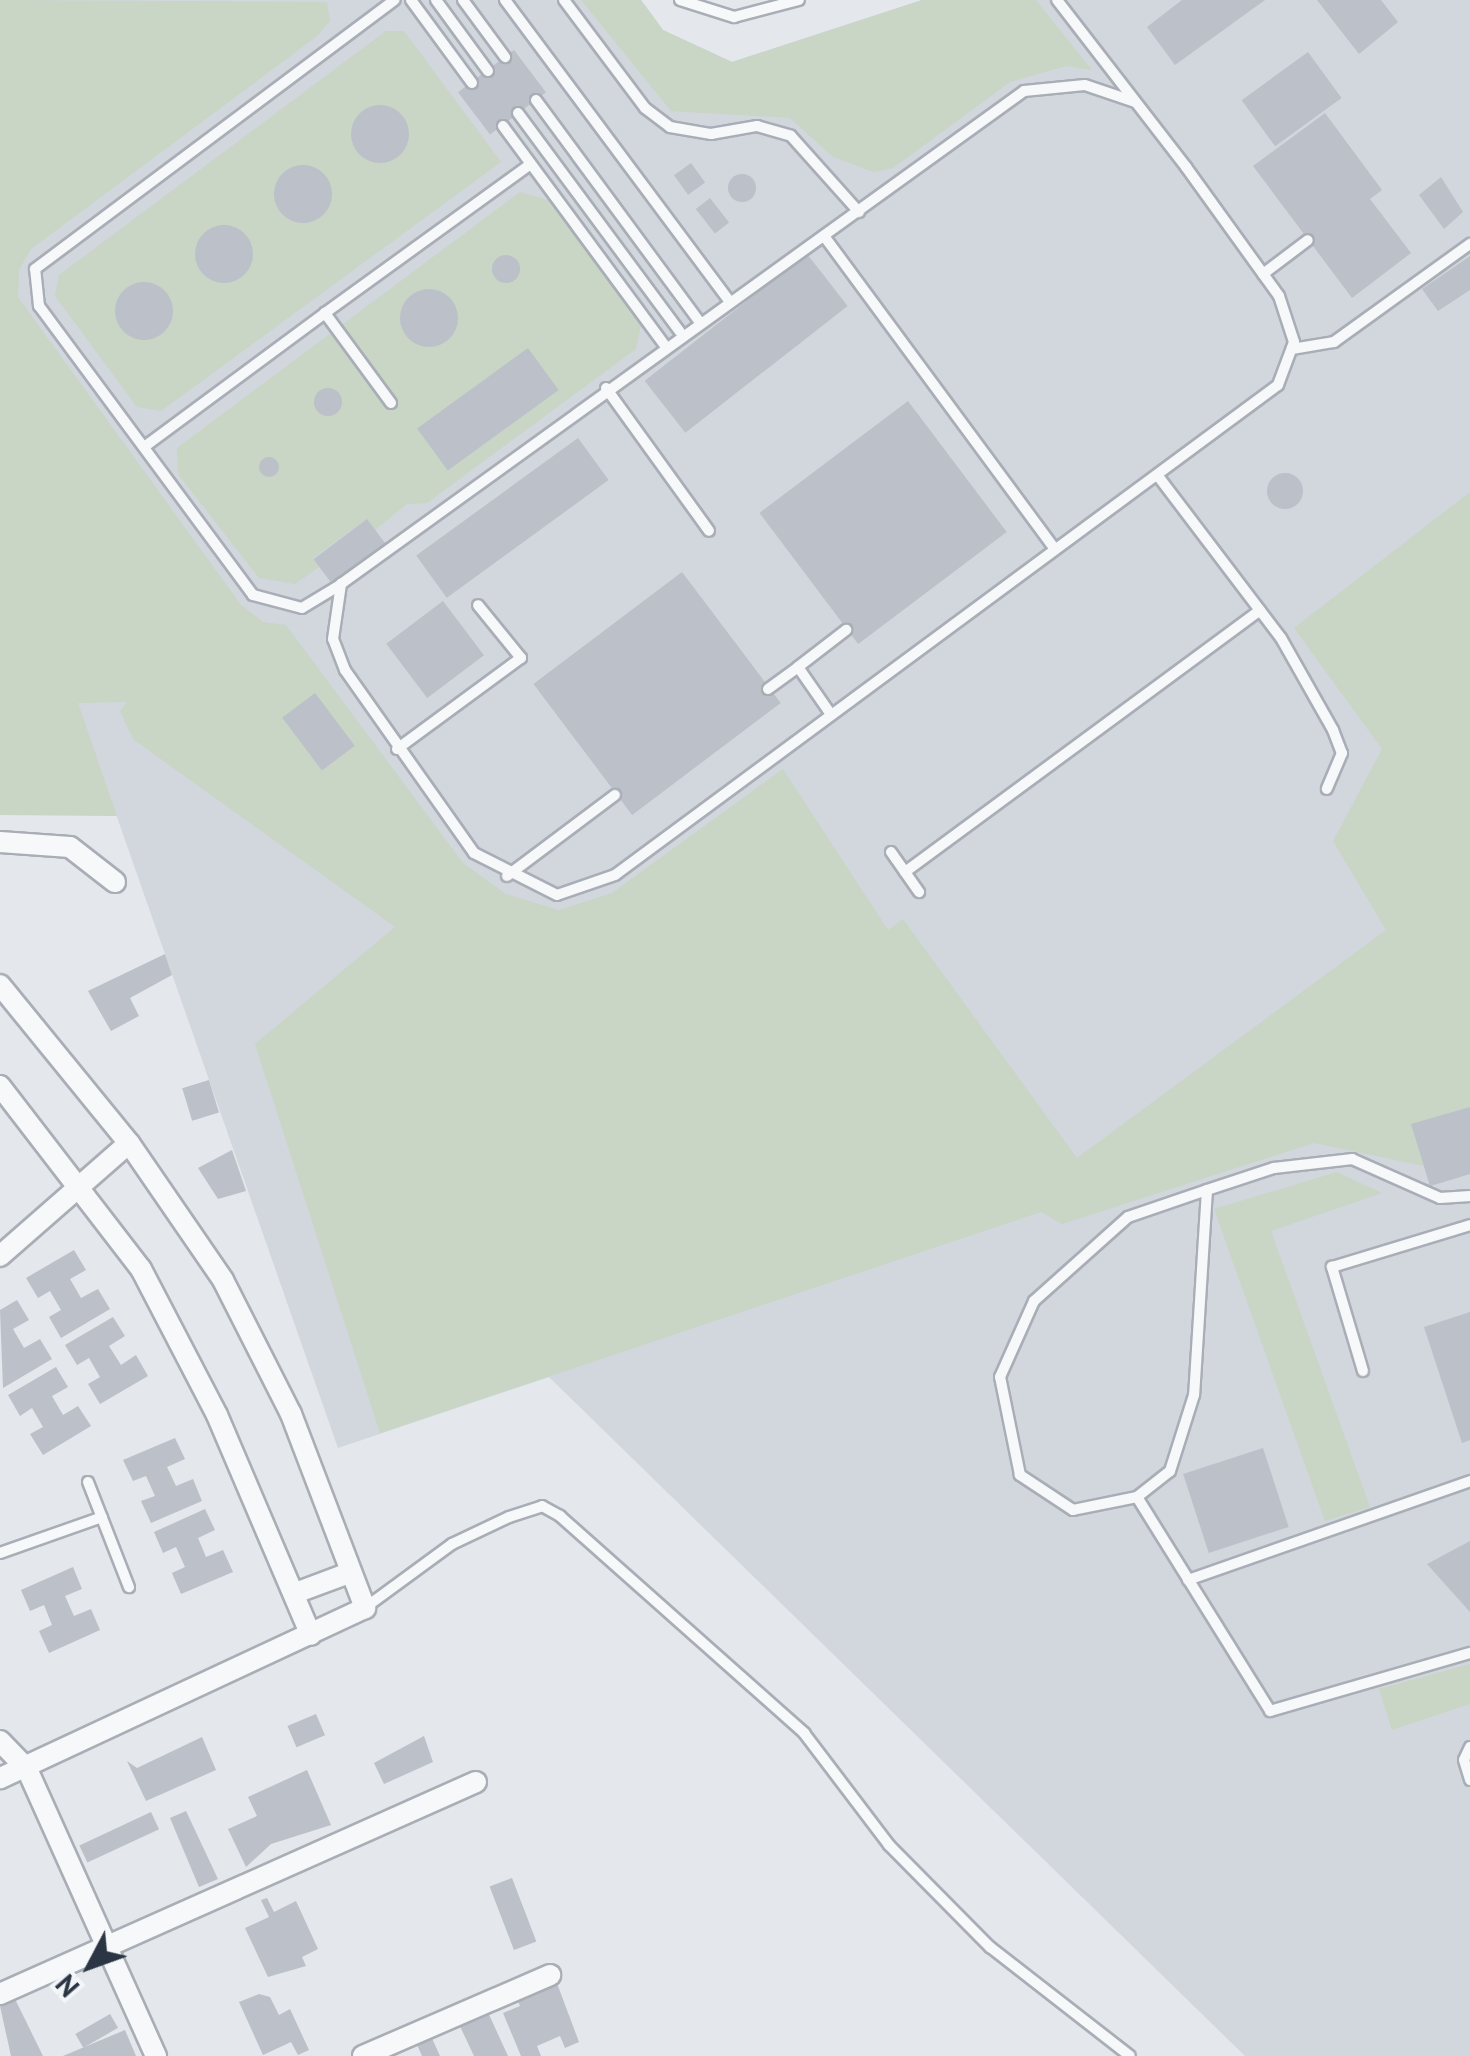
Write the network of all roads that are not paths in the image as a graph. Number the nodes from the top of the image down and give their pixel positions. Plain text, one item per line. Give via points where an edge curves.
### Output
1 (395, 0) edge
2 (411, 0) edge
3 (436, 0) edge
4 (463, 0) edge
5 (505, 0) edge
6 (564, 0) edge
7 (680, 0) edge
8 (798, 0) edge
9 (1057, 0) edge
10 (505, 58) dead end
11 (488, 71) dead end
12 (472, 83) dead end
13 (536, 100) dead end
14 (1135, 102) junction
15 (518, 113) dead end
16 (503, 126) dead end
17 (531, 164) junction
18 (859, 212) junction
19 (824, 236) junction
20 (1308, 240) dead end
21 (1470, 244) edge
22 (1263, 274) junction
23 (730, 301) junction
24 (325, 313) junction
25 (698, 321) junction
26 (680, 332) junction
27 (664, 344) junction
28 (1292, 349) junction
29 (606, 388) junction
30 (390, 403) dead end
31 (144, 447) junction
32 (1158, 476) junction
33 (710, 531) dead end
34 (1054, 548) junction
35 (341, 584) junction
36 (478, 604) dead end
37 (1260, 610) junction
38 (846, 630) dead end
39 (798, 667) junction
40 (768, 689) dead end
41 (830, 713) junction
42 (396, 749) junction
43 (1327, 788) dead end
44 (615, 794) dead end
45 (0, 842) edge
46 (891, 852) dead end
47 (904, 872) junction
48 (507, 876) junction
49 (114, 882) dead end
50 (919, 892) dead end
51 (0, 985) edge
52 (0, 1086) edge
53 (129, 1142) junction
54 (82, 1187) junction
55 (1206, 1190) junction
56 (1470, 1196) edge
57 (1470, 1225) edge
58 (0, 1256) edge
59 (1363, 1371) dead end
60 (1470, 1481) edge
61 (88, 1482) dead end
62 (1136, 1497) junction
63 (102, 1517) junction
64 (0, 1553) edge
65 (348, 1572) junction
66 (1188, 1580) junction
67 (129, 1587) dead end
68 (298, 1592) junction
69 (365, 1608) junction
70 (312, 1635) junction
71 (1470, 1653) edge
72 (0, 1741) edge
73 (1470, 1747) edge
74 (27, 1769) junction
75 (0, 1778) edge
76 (1470, 1780) edge
77 (476, 1782) dead end
78 (108, 1949) junction
79 (550, 1975) dead end
80 (0, 1994) edge
81 (156, 2056) edge
82 (363, 2056) edge
83 (1130, 2056) edge

1 - 31 lane via 34,269 39,306
2 - 12 lane
3 - 11 lane
4 - 10 lane
5 - 23 lane
6 - 18 lane via 644,108 670,127 711,134 757,126 791,136
7 - 8 lane via 734,17
9 - 14 lane
13 - 25 lane
14 - 18 lane via 1085,85 1024,92
14 - 22 lane
15 - 26 lane
16 - 17 lane
17 - 24 lane
17 - 27 lane
18 - 19 lane
19 - 23 lane
19 - 34 lane
20 - 22 lane
21 - 28 lane via 1334,342
22 - 28 lane via 1290,316
23 - 25 lane
24 - 30 lane
24 - 31 lane
25 - 26 lane
26 - 27 lane
27 - 29 lane
28 - 32 lane via 1278,385
29 - 33 lane
29 - 35 lane
31 - 35 lane via 253,595 302,608
32 - 34 lane
32 - 37 lane
34 - 41 lane
35 - 42 lane via 333,639
36 - 42 lane via 521,658
37 - 43 lane via 1342,753
37 - 47 lane
38 - 39 lane
39 - 40 lane
39 - 41 lane
41 - 48 lane via 588,890 557,895
42 - 48 lane via 474,854
44 - 48 lane
45 - 49 street via 70,847
46 - 47 lane
47 - 50 lane
51 - 53 street
52 - 54 street
53 - 54 street
53 - 65 street via 261,1346
54 - 58 street
54 - 68 street via 178,1334
55 - 56 lane via 1274,1168 1352,1159 1440,1198
55 - 62 lane via 1194,1395 1170,1471
55 - 62 lane via 1128,1217 1034,1301 1000,1378 1020,1475 1073,1510
57 - 59 lane via 1332,1267
60 - 66 lane
61 - 63 lane
62 - 66 lane
63 - 64 lane
63 - 67 lane
65 - 68 street
65 - 69 street
66 - 71 lane via 1270,1711
68 - 70 street
69 - 70 street
69 - 83 lane via 452,1544 509,1516 542,1506 560,1516 804,1732 888,1845 990,1947
70 - 74 street
72 - 74 street
73 - 76 lane
74 - 75 street
74 - 78 street
77 - 78 street
78 - 80 street
78 - 81 street
79 - 82 street

